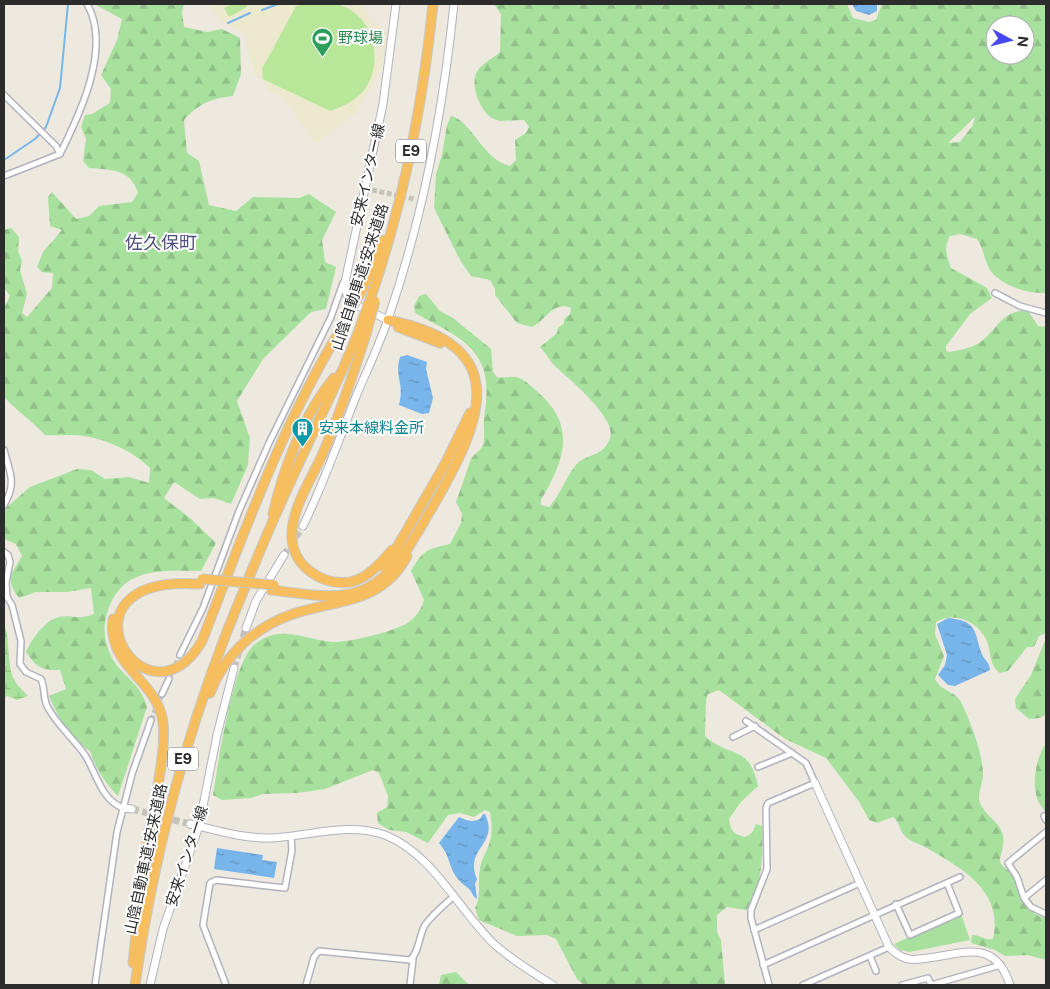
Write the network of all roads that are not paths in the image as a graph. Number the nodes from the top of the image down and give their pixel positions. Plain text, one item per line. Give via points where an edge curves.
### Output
1 (87, 4) edge
2 (396, 4) edge
3 (432, 4) edge
4 (454, 4) edge
5 (4, 95) edge
6 (60, 154) junction
7 (4, 176) edge
8 (344, 281) junction
9 (995, 293) dead end
10 (370, 294) junction
11 (1046, 313) edge
12 (388, 320) junction
13 (360, 333) junction
14 (336, 379) junction
15 (4, 450) edge
16 (4, 506) edge
17 (414, 518) junction
18 (273, 520) junction
19 (424, 520) junction
20 (303, 526) tunnel mouth
21 (4, 552) edge
22 (284, 555) tunnel mouth
23 (201, 582) junction
24 (273, 588) junction
25 (246, 628) tunnel mouth
26 (180, 655) tunnel mouth
27 (234, 668) tunnel mouth
28 (169, 679) tunnel mouth
29 (162, 694) tunnel mouth
30 (197, 713) junction
31 (152, 720) tunnel mouth
32 (746, 721) dead end
33 (755, 726) junction
34 (733, 736) dead end
35 (792, 753) junction
36 (758, 767) dead end
37 (815, 783) junction
38 (123, 808) junction
39 (132, 809) tunnel mouth
40 (190, 824) tunnel mouth
41 (199, 826) junction
42 (1046, 832) edge
43 (291, 836) junction
44 (960, 877) dead end
45 (1046, 880) edge
46 (860, 883) junction
47 (947, 883) junction
48 (454, 898) junction
49 (1024, 898) junction
50 (896, 904) junction
51 (1046, 907) edge
52 (1044, 913) edge
53 (874, 915) junction
54 (754, 930) junction
55 (889, 948) junction
56 (870, 956) junction
57 (413, 959) junction
58 (1002, 964) junction
59 (763, 965) junction
60 (876, 971) dead end
61 (910, 984) edge
62 (96, 985) edge
63 (131, 985) edge
64 (135, 985) edge
65 (150, 985) edge
66 (226, 985) edge
67 (306, 985) edge
68 (410, 985) edge
69 (553, 985) edge
70 (769, 985) edge
71 (803, 985) edge
72 (902, 985) edge
73 (1010, 985) edge

1 - 6 street via 96,35 92,68 86,98
2 - 8 main road, 安来インター線 via 369,189
3 - 10 highway, 山陰自動車道;安来道路 / E9 via 412,131
3 - 10 highway, 山陰自動車道;安来道路 / E9 via 419,112 398,208
4 - 12 main road via 440,104
5 - 6 street via 56,146
6 - 7 street
8 - 12 main road via 344,291 350,302
8 - 26 street via 331,317 250,485 203,608
9 - 11 street via 1020,306
10 - 13 highway, bridge
10 - 23 highway, bridge via 344,324 308,383 273,460 202,642 194,655 169,670 141,667 127,656 119,641 118,624 122,609 132,596 163,584
12 - 17 highway via 400,329 445,345 466,369 471,383 472,399 465,426
12 - 19 highway via 431,332 448,341 469,365 475,381 478,399 470,431
12 - 20 main road
13 - 14 highway, 山陰自動車道;安来道路 / E9
13 - 17 highway via 326,446 293,524 295,552 303,566 315,575 328,581 350,582 374,570
14 - 18 highway, E9 via 334,397 292,490
14 - 18 highway, E9 via 319,395 297,444 280,484
15 - 16 street via 13,483
17 - 24 highway via 389,564 363,584 329,590
18 - 30 highway, 山陰自動車道;安来道路 / E9
19 - 24 highway via 396,564 384,577 365,589 331,595
19 - 30 highway via 401,568 387,583 368,595 294,614 255,633 222,668 206,702
21 - 38 street via 10,562 7,597 21,641 20,664 26,672 41,679 47,706 85,755 99,785
22 - 25 main road via 256,601
23 - 24 highway
23 - 63 highway via 176,578 146,582 124,596 113,620 115,648 159,706 164,737 145,852
27 - 41 main road, 安来インター線
28 - 29 street
30 - 64 highway, 山陰自動車道;安来道路 / E9 via 157,861
31 - 38 street
32 - 33 street
33 - 34 street
33 - 35 street
35 - 36 street
35 - 37 street via 806,763
37 - 46 main road
37 - 54 street via 768,803 767,869 751,910
38 - 39 main road
38 - 62 street
40 - 41 main road
41 - 43 main road via 252,837
41 - 65 main road, 安来インター線 via 163,928
42 - 49 street via 1008,863
43 - 48 main road via 342,829 384,835 405,845 420,858
43 - 66 street via 292,850 285,888 216,880 210,883 203,925
44 - 47 street
45 - 49 street
46 - 53 main road
46 - 54 street
47 - 50 street
47 - 50 street via 959,913 910,935
48 - 57 street via 434,913 426,924
48 - 69 main road via 495,944
49 - 52 street via 1030,907
50 - 53 street
51 - 52 street
53 - 55 main road
53 - 59 street
54 - 59 street
55 - 56 street
55 - 58 main road via 904,958 915,959 981,953 993,956
56 - 60 street
56 - 71 street
57 - 67 street via 319,951 314,956
57 - 68 street
58 - 61 street via 931,985 928,978
58 - 73 main road
59 - 70 street
61 - 72 street

